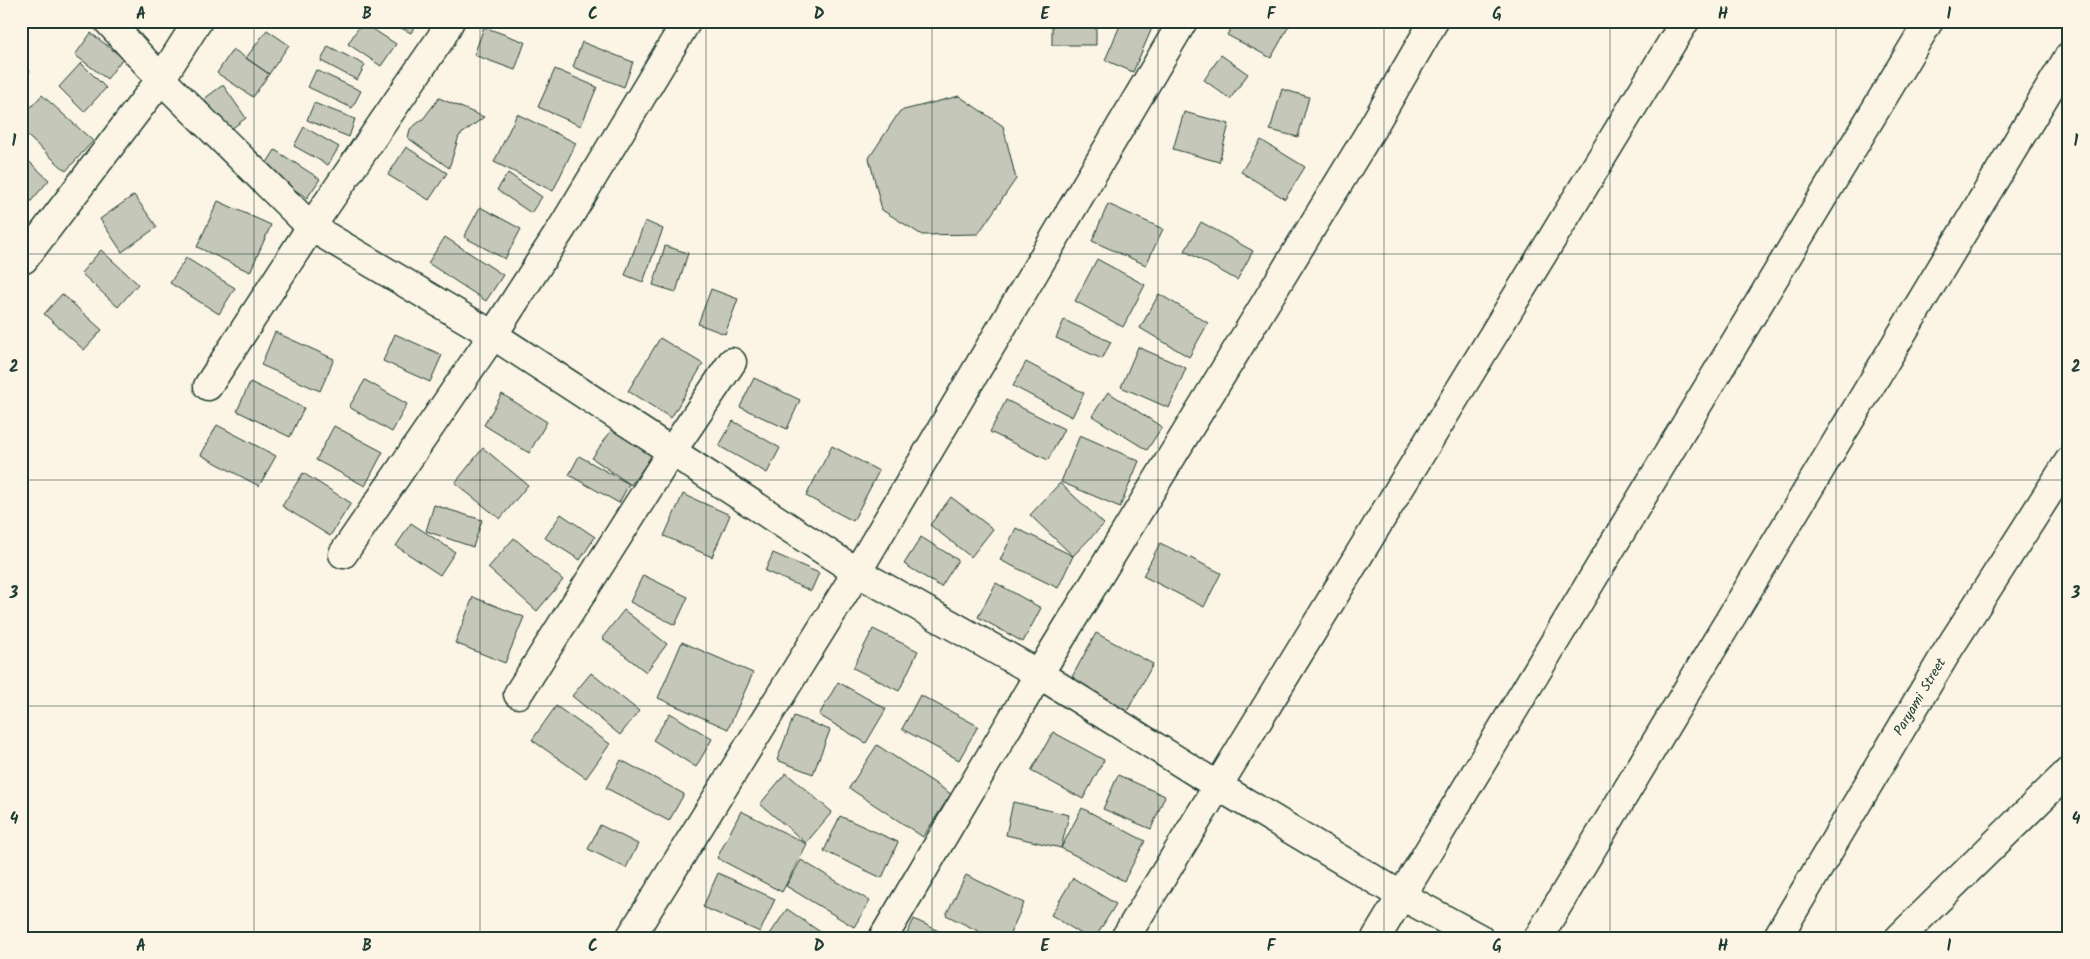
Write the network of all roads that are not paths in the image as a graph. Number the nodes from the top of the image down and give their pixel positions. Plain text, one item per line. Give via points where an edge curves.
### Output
1 (108, 21) edge
2 (198, 21) edge
3 (450, 21) edge
4 (687, 21) edge
5 (1183, 21) edge
6 (1434, 21) edge
7 (1685, 21) edge
8 (1929, 21) edge
9 (2069, 56) edge
10 (161, 79) junction
11 (311, 227) junction
12 (24, 259) dead end
13 (493, 334) junction
14 (732, 362) dead end
15 (208, 386) dead end
16 (672, 451) junction
17 (2069, 462) edge
18 (343, 554) dead end
19 (857, 572) junction
20 (1039, 674) junction
21 (518, 694) dead end
22 (2069, 771) edge
23 (1218, 786) junction
24 (1402, 896) junction
25 (630, 938) edge
26 (883, 938) edge
27 (1125, 938) edge
28 (1376, 938) edge
29 (1479, 938) edge
30 (1538, 938) edge
31 (1777, 938) edge
32 (1899, 938) edge

1 - 10 street
2 - 10 street
3 - 11 street
4 - 13 street via 562,228
5 - 19 street
6 - 20 street via 1371,130
7 - 23 street
8 - 24 street
9 - 30 street
10 - 11 street
10 - 12 street
11 - 13 street
11 - 15 street
13 - 16 street
13 - 18 street
14 - 16 street
16 - 19 street
16 - 21 street
17 - 31 street, Paryami Street via 1948,650
19 - 20 street
19 - 25 street
20 - 23 street
20 - 26 street
22 - 32 street
23 - 24 street
23 - 27 street
24 - 28 street
24 - 29 street

